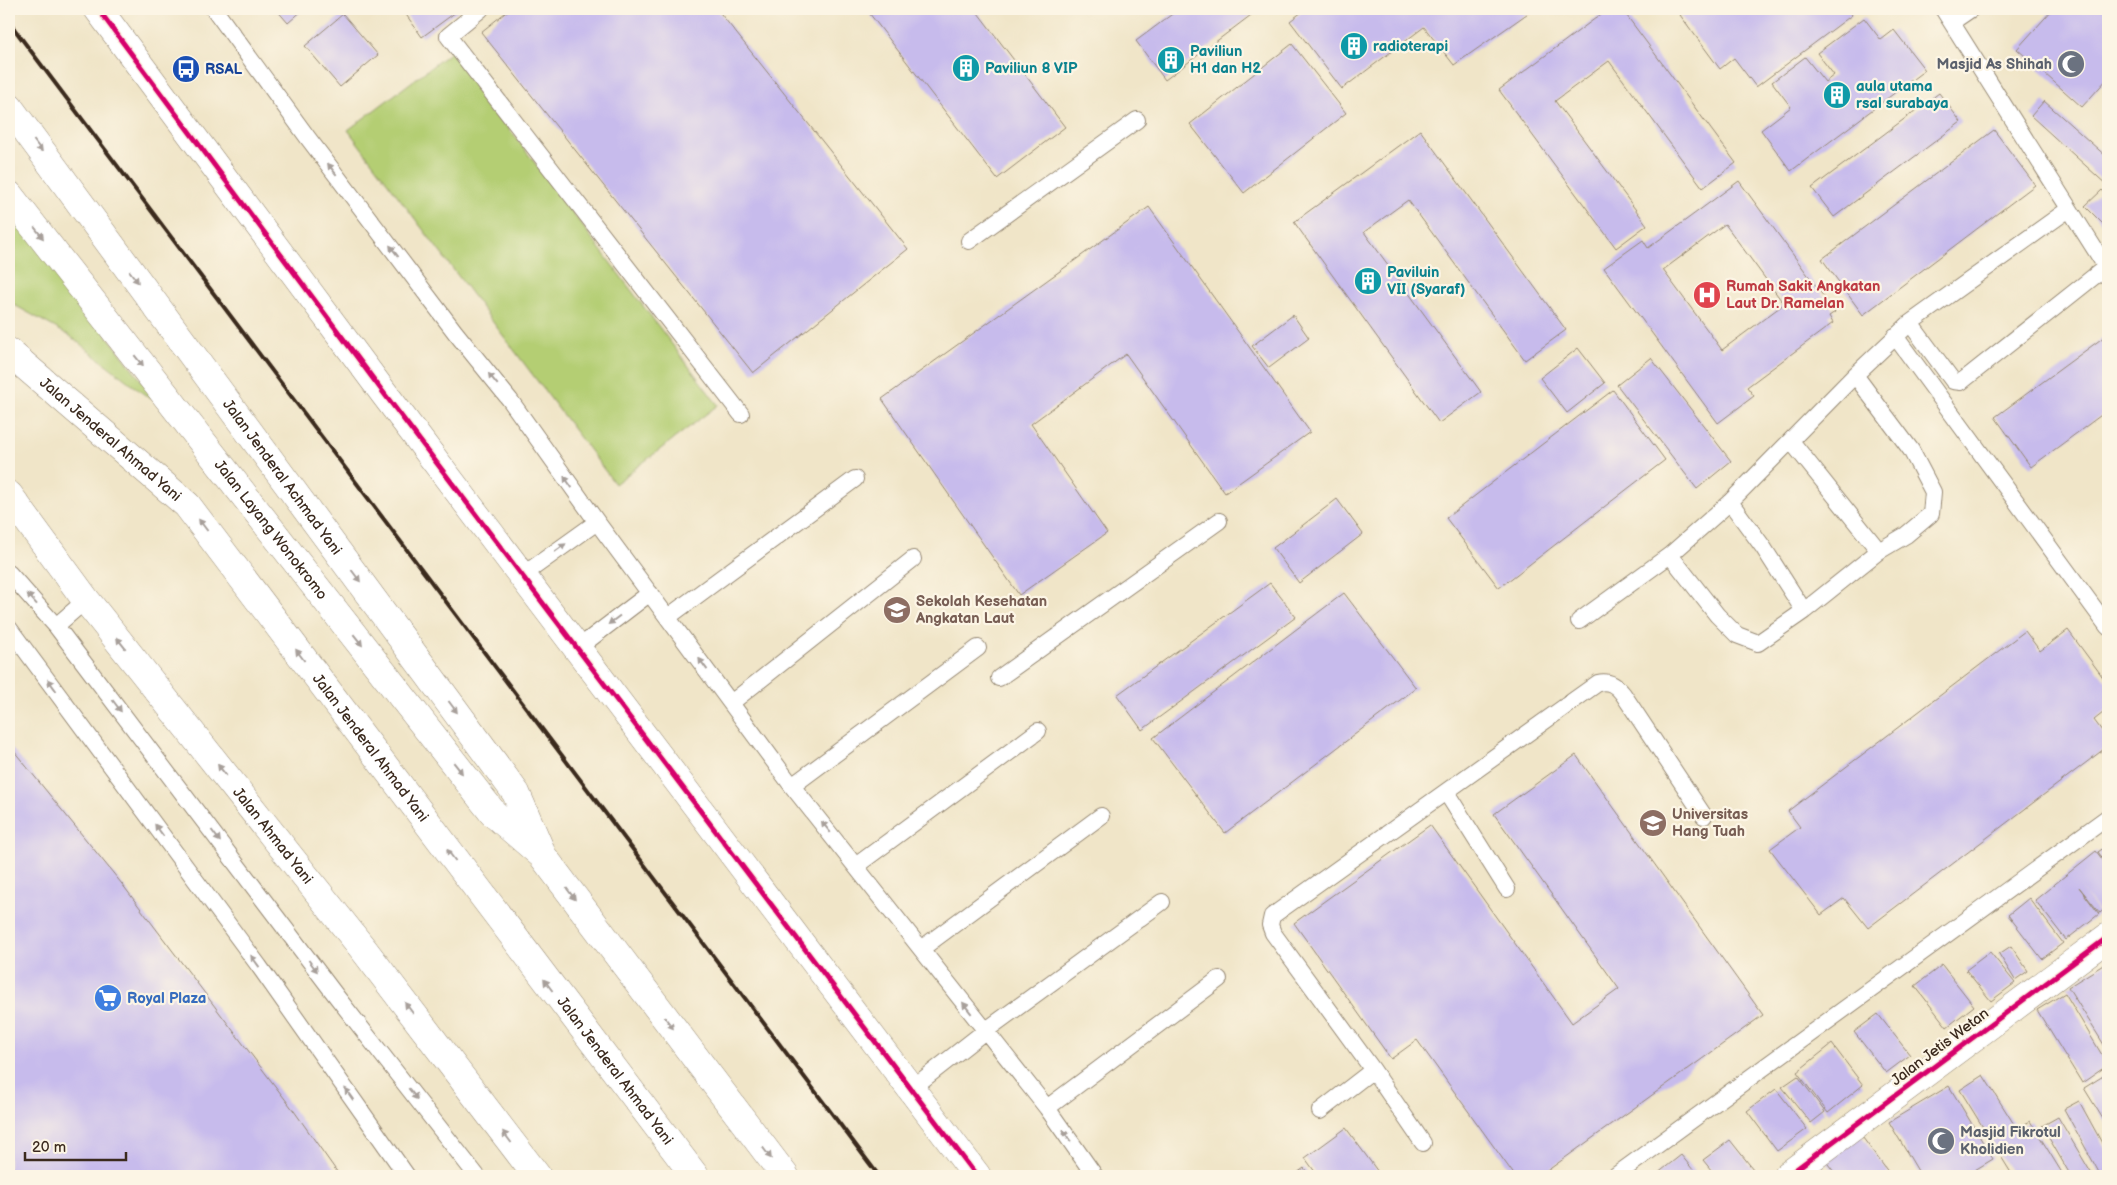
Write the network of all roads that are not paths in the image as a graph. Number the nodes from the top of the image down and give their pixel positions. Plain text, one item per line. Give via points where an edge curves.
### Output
1 (98, 9) edge
2 (214, 9) edge
3 (480, 9) edge
4 (1971, 9) edge
5 (1948, 15) edge
6 (9, 107) edge
7 (1137, 120) dead end
8 (9, 195) edge
9 (2069, 209) junction
10 (968, 240) dead end
11 (2107, 269) edge
12 (1910, 323) junction
13 (1895, 336) junction
14 (9, 352) edge
15 (1855, 375) junction
16 (741, 414) dead end
17 (1791, 440) junction
18 (854, 479) dead end
19 (9, 495) edge
20 (1730, 502) junction
21 (1219, 521) dead end
22 (597, 522) junction
23 (1878, 551) junction
24 (1670, 555) junction
25 (913, 560) dead end
26 (9, 573) edge
27 (523, 575) junction
28 (650, 593) junction
29 (86, 600) junction
30 (1804, 611) junction
31 (668, 617) junction
32 (1579, 621) dead end
33 (56, 626) junction
34 (2108, 627) edge
35 (9, 628) edge
36 (578, 648) junction
37 (978, 648) dead end
38 (999, 678) dead end
39 (731, 703) junction
40 (1038, 731) dead end
41 (792, 786) junction
42 (1446, 792) junction
43 (1101, 816) dead end
44 (1704, 816) dead end
45 (2108, 817) edge
46 (542, 855) junction
47 (857, 865) junction
48 (1507, 889) dead end
49 (1162, 902) dead end
50 (2108, 937) edge
51 (921, 949) junction
52 (1219, 979) dead end
53 (985, 1031) junction
54 (1373, 1070) junction
55 (911, 1089) junction
56 (1047, 1108) junction
57 (1320, 1111) dead end
58 (1423, 1143) dead end
59 (407, 1176) edge
60 (477, 1176) edge
61 (537, 1176) edge
62 (695, 1176) edge
63 (785, 1176) edge
64 (977, 1176) edge
65 (1095, 1176) edge
66 (1615, 1176) edge
67 (1787, 1176) edge

1 - 27 main road
22 -> 2 lane via 510,400 308,138
3 - 16 lane via 448,36
4 - 5 lane
5 - 9 lane
6 -> 46 main road, Jalan Jenderal Achmad Yani via 516,793
7 - 10 lane
8 -> 46 main road, Jalan Layang Wonokromo via 493,813
9 - 11 lane
9 - 12 lane
11 - 12 lane via 1961,382 1953,381
12 - 13 lane
13 - 15 lane
13 - 34 lane
62 -> 14 main road, Jalan Jenderal Ahmad Yani via 187,505
15 - 17 lane
15 - 23 lane via 1911,450 1933,492 1931,514 1906,535
17 - 20 lane
17 - 23 lane
18 - 31 lane
19 - 29 main road, Jalan Ahmad Yani
20 - 24 lane
20 - 30 lane
21 - 38 lane
27 -> 22 lane
22 - 28 lane
23 - 30 lane
24 - 30 lane via 1717,615 1737,635 1758,644
24 - 32 lane
25 - 39 lane
33 -> 26 lane
27 - 36 main road
28 - 31 lane
28 -> 36 lane
29 - 33 lane
61 -> 29 main road, Jalan Ahmad Yani via 364,950
39 -> 31 lane
33 -> 60 lane
59 -> 35 lane via 259,966
36 - 55 main road
37 - 41 lane
39 - 41 lane
40 - 47 lane
47 -> 41 lane
42 - 44 lane via 1605,681 1623,694
42 - 48 lane
42 - 54 lane via 1272,916 1273,934
43 - 51 lane
45 - 66 lane
46 -> 63 main road
47 - 51 lane
49 - 53 lane
50 - 67 main road, Jalan Jetis Wetan
53 -> 51 lane
52 - 56 lane
53 - 55 lane
53 - 56 lane
54 - 57 lane
54 - 58 lane
55 - 64 main road
65 -> 56 lane

